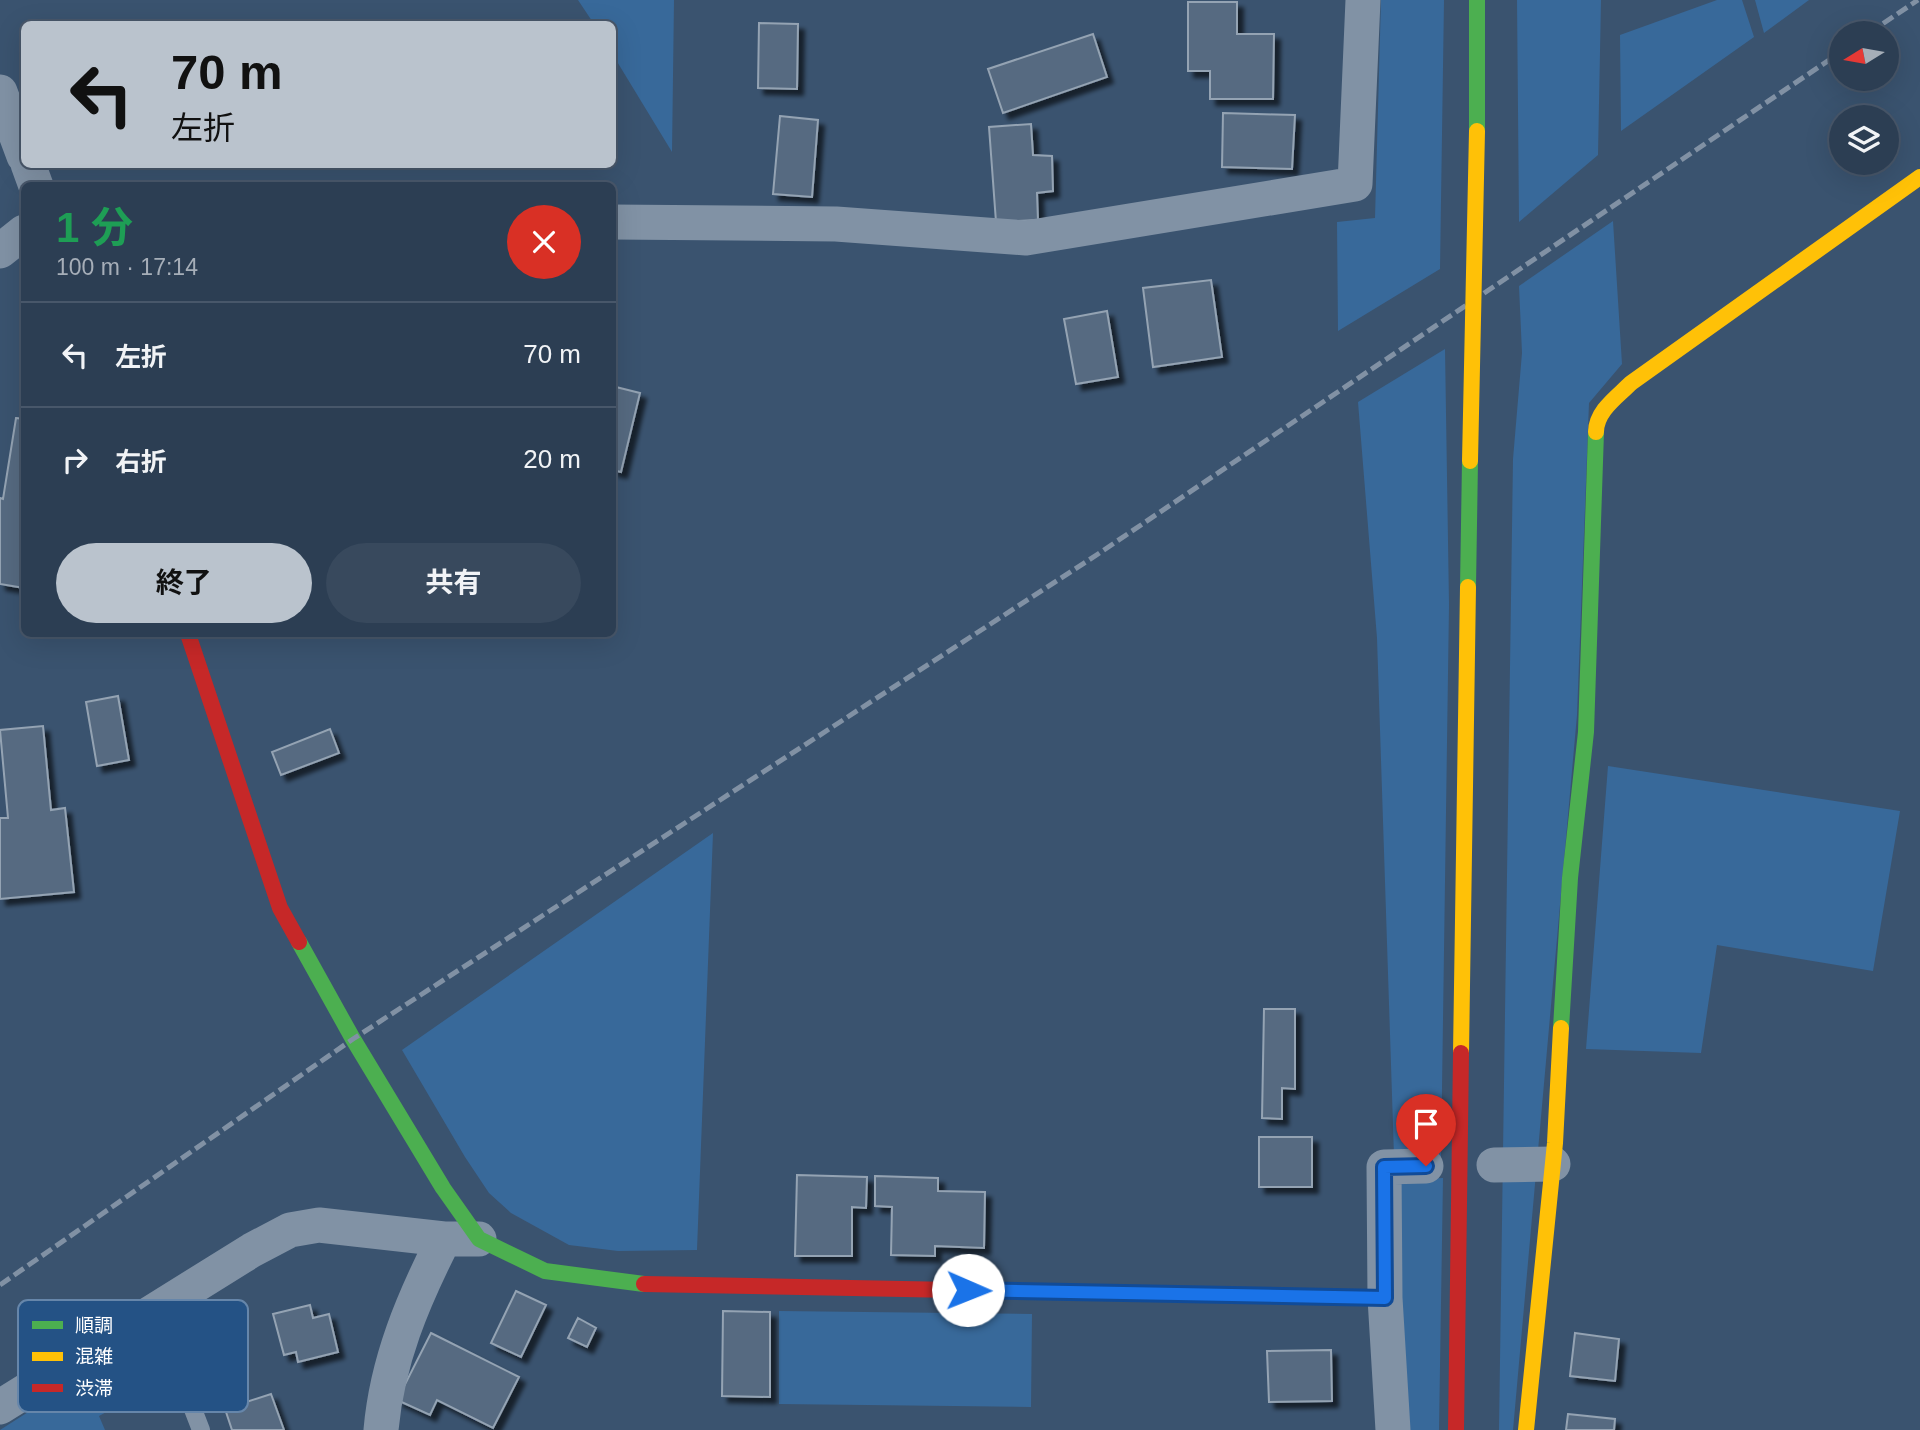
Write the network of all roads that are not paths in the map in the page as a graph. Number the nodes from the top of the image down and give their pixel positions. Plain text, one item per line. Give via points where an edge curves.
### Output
1 (1363, 0) edge
2 (1477, 0) edge
3 (0, 92) edge
4 (21, 148) edge
5 (1920, 177) edge
6 (616, 222) edge
7 (21, 234) edge
8 (0, 251) edge
9 (189, 637) edge
10 (1553, 1164) junction
11 (1494, 1165) dead end
12 (1426, 1166) dead end
13 (444, 1239) junction
14 (479, 1239) junction
15 (1385, 1298) junction
16 (173, 1300) edge
17 (18, 1396) edge
18 (0, 1407) edge
19 (194, 1412) edge
20 (201, 1430) edge
21 (381, 1430) edge
22 (1393, 1430) edge
23 (1456, 1430) edge
24 (1526, 1430) edge

1 - 6 street via 1355,184 1026,238 836,224
2 - 23 street, bridge
3 - 4 street
5 - 10 street via 1631,383 1596,421 1586,733 1570,878
7 - 8 street
9 - 14 street via 280,908 353,1040
10 - 11 street
10 - 24 street
12 - 15 street via 1384,1167
13 - 14 street
13 - 16 street via 318,1225 290,1230
13 - 21 street via 398,1342
14 - 15 street via 545,1271 635,1284
15 - 22 street
17 - 18 street
19 - 20 lane

